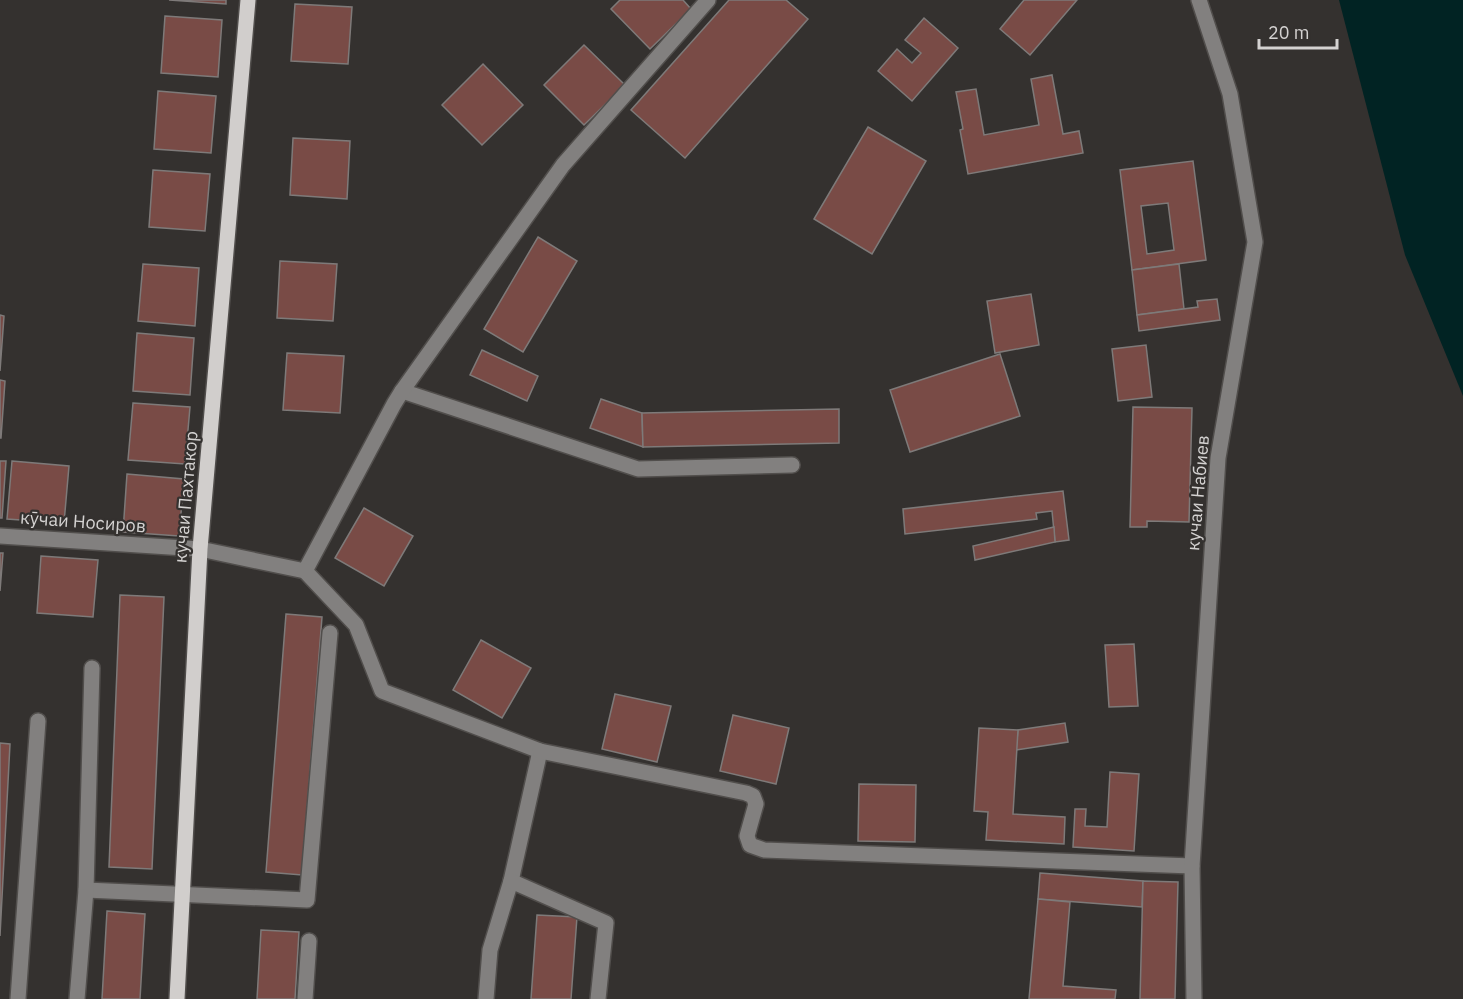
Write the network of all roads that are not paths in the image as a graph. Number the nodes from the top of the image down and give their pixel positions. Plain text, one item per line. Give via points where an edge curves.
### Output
1 (248, 0) edge
2 (708, 0) edge
3 (1199, 0) edge
4 (402, 391) junction
5 (792, 465) dead end
6 (0, 536) edge
7 (200, 549) junction
8 (305, 571) junction
9 (330, 633) dead end
10 (92, 668) dead end
11 (38, 721) dead end
12 (540, 751) junction
13 (1192, 866) junction
14 (511, 881) junction
15 (86, 890) junction
16 (183, 894) junction
17 (309, 941) dead end
18 (18, 999) edge
19 (77, 999) edge
20 (177, 999) edge
21 (304, 999) edge
22 (486, 999) edge
23 (598, 999) edge
24 (1194, 999) edge

1 - 7 main road, кучаи Пахтакор
2 - 4 street via 562,165
3 - 13 street, кучаи Набиев via 1230,94 1255,242 1218,458
4 - 5 street via 638,469
4 - 8 street
6 - 7 street, кӯчаи Носиров
7 - 8 street, кӯчаи Носиров
7 - 16 main road, кучаи Пахтакор
8 - 12 street via 357,625 382,691
9 - 16 street via 307,900
10 - 15 street
11 - 18 street
12 - 13 street via 753,796 756,804 747,836 750,845 764,850
12 - 14 street
13 - 24 street, кучаи Набиев
14 - 22 street via 490,950
14 - 23 street via 606,922
15 - 16 street
15 - 19 street
16 - 20 main road, кучаи Пахтакор
17 - 21 street

